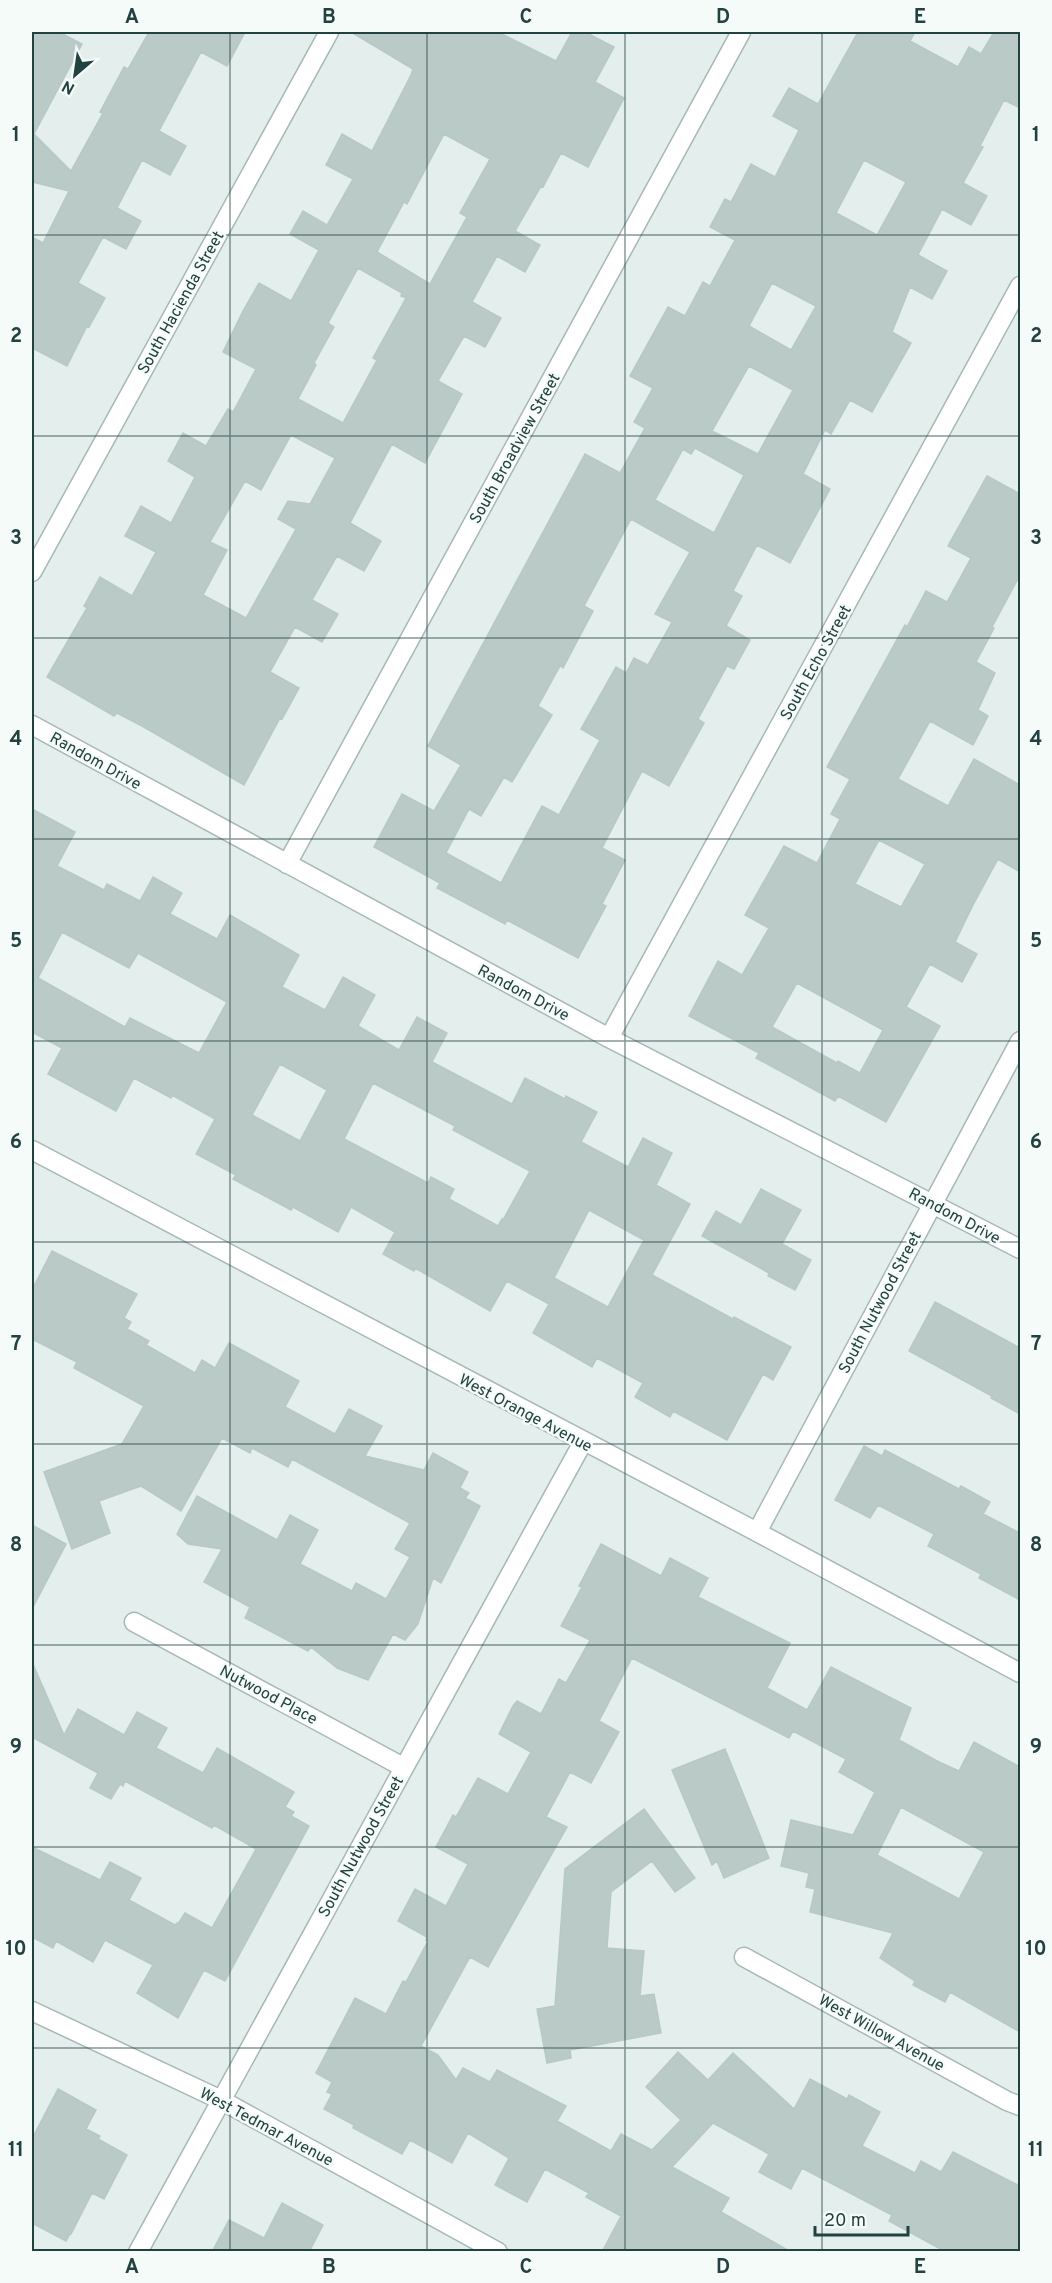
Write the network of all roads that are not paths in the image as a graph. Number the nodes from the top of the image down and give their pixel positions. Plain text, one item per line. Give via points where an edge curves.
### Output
1 (329, 32) edge
2 (741, 32) edge
3 (1020, 286) edge
4 (32, 572) edge
5 (32, 725) edge
6 (287, 864) junction
7 (609, 1038) junction
8 (1020, 1041) edge
9 (32, 1150) edge
10 (932, 1203) junction
11 (1020, 1249) edge
12 (583, 1442) junction
13 (756, 1532) junction
14 (134, 1622) dead end
15 (1020, 1673) edge
16 (403, 1767) junction
17 (744, 1957) dead end
18 (32, 2011) edge
19 (221, 2100) junction
20 (1020, 2106) edge
21 (138, 2252) edge
22 (498, 2252) edge

1 - 4 street, South Hacienda Street
2 - 6 street, South Broadview Street
3 - 7 street, South Echo Street
5 - 6 street, Random Drive
6 - 7 street, Random Drive
7 - 10 street, Random Drive
8 - 10 street, South Nutwood Street
9 - 12 street, West Orange Avenue
10 - 11 street, Random Drive
10 - 13 street, South Nutwood Street
12 - 13 street, West Orange Avenue
12 - 16 street, South Nutwood Street
13 - 15 street, West Orange Avenue
14 - 16 street, Nutwood Place
16 - 19 street, South Nutwood Street
17 - 20 street, West Willow Avenue
18 - 19 street, West Tedmar Avenue
19 - 21 street, South Nutwood Street
19 - 22 street, West Tedmar Avenue

